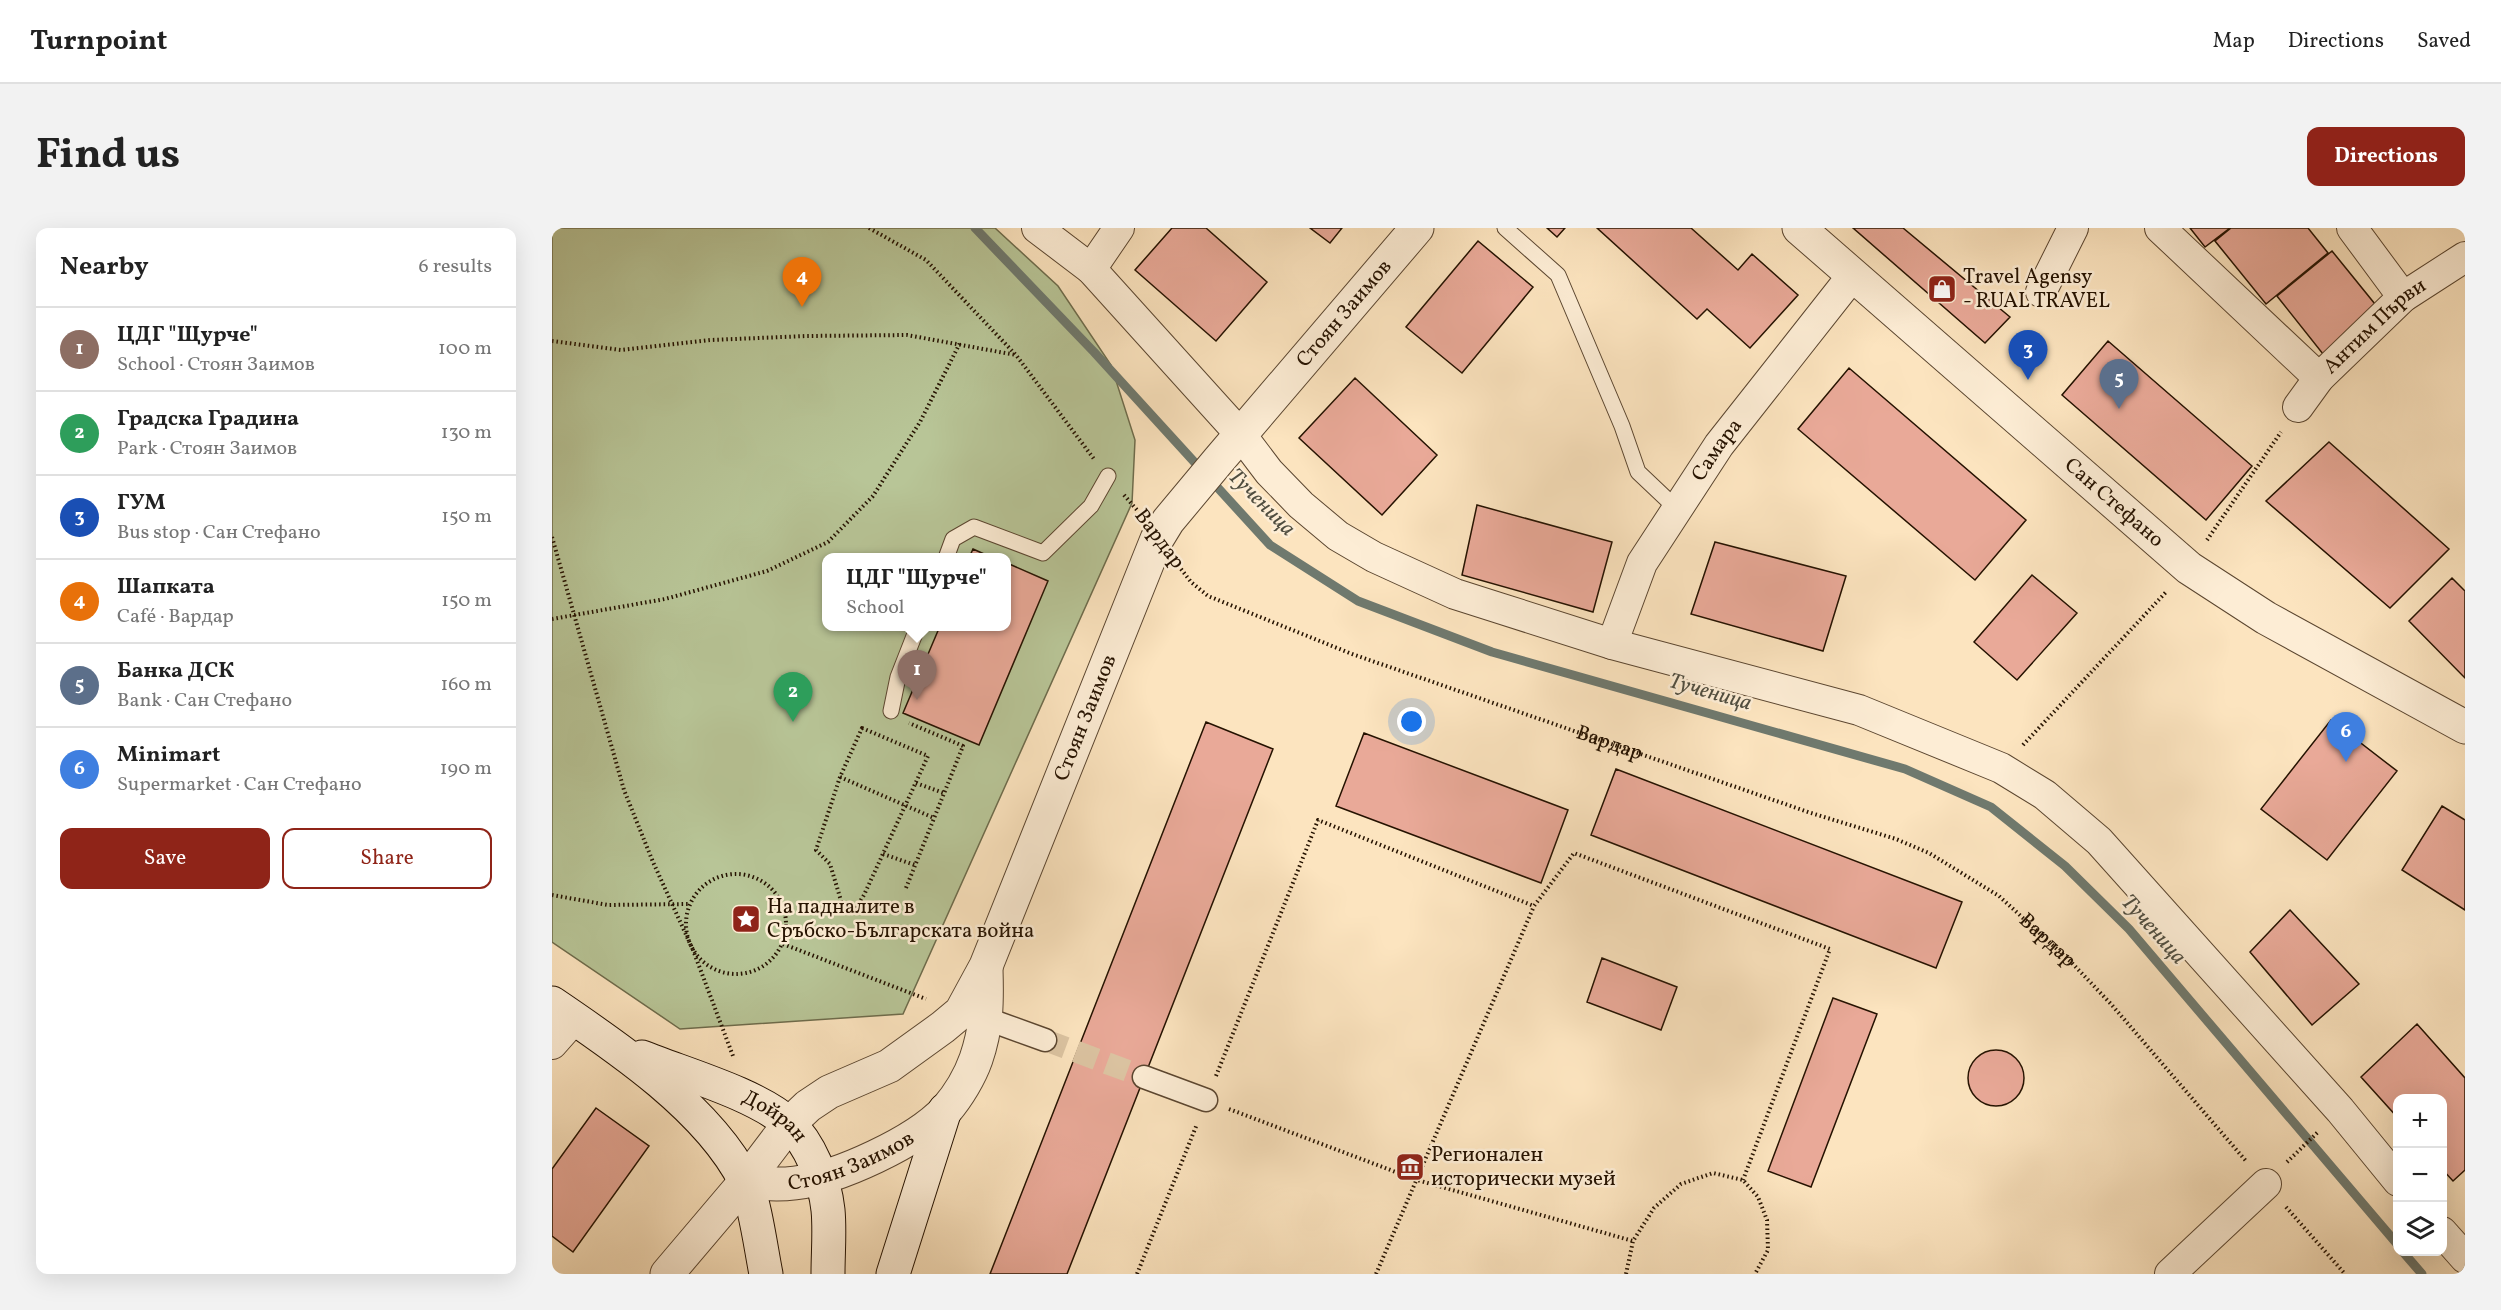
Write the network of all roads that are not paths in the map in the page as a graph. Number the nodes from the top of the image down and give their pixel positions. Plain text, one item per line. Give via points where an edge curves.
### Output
1 (1037, 228) edge
2 (1119, 228) edge
3 (1417, 228) edge
4 (1505, 228) edge
5 (1799, 228) edge
6 (2073, 228) edge
7 (2160, 228) edge
8 (2352, 228) edge
9 (2465, 257) edge
10 (1091, 269) junction
11 (1853, 275) junction
12 (2041, 292) dead end
13 (2403, 297) junction
14 (2319, 378) junction
15 (2298, 407) road end
16 (1241, 435) junction
17 (1108, 476) road end
18 (1677, 509) junction
19 (948, 553) edge
20 (916, 631) edge
21 (1612, 644) junction
22 (891, 711) road end
23 (2465, 727) edge
24 (563, 1011) edge
25 (974, 1015) junction
26 (1046, 1040) tunnel mouth
27 (552, 1044) edge
28 (614, 1046) junction
29 (1144, 1077) tunnel mouth
30 (1206, 1100) road end
31 (945, 1110) junction
32 (789, 1124) junction
33 (2393, 1175) edge
34 (2273, 1177) road end
35 (822, 1178) junction
36 (745, 1182) junction
37 (2447, 1238) edge
38 (2465, 1258) edge
39 (667, 1274) edge
40 (766, 1274) edge
41 (828, 1274) edge
42 (892, 1274) edge
43 (2170, 1274) edge

1 - 10 street
2 - 10 street
3 - 16 street, Стоян Заимов
4 - 18 lane via 1558,275 1638,472
5 - 11 street, Сан Стефано
6 - 12 street
7 - 14 street
8 - 13 street
9 - 13 street, Антим Първи
10 - 16 street
11 - 18 street, Самара via 1719,445
11 - 23 street, Сан Стефано via 2189,568 2266,618
13 - 14 street, Антим Първи
14 - 15 street, Антим Първи
16 - 21 street via 1301,505 1338,536 1374,557 1455,594
16 - 25 street, Стоян Заимов via 1163,530 986,966
17 - 19 lane via 1091,506 1043,553 974,527 953,539
18 - 21 street, Самара via 1642,562
20 - 22 lane via 898,677
21 - 33 street via 1859,710 2001,768 2045,795 2099,841 2340,1110
24 - 27 street
24 - 28 street, Дойран
25 - 26 street
25 - 31 street via 976,1060
25 - 32 street, Стоян Заимов via 889,1066 829,1092
28 - 32 street, Дойран via 750,1099
28 - 36 street, Дойран via 702,1122
29 - 30 street
31 - 35 street, Стоян Заимов via 904,1141
31 - 42 street
32 - 35 street, Дойран
32 - 36 street, Стоян Заимов
34 - 43 street
35 - 36 street, Стоян Заимов via 780,1184
35 - 41 street, Дойран via 828,1210
36 - 39 street, Стоян Заимов
36 - 40 street, Дойран
37 - 38 street

